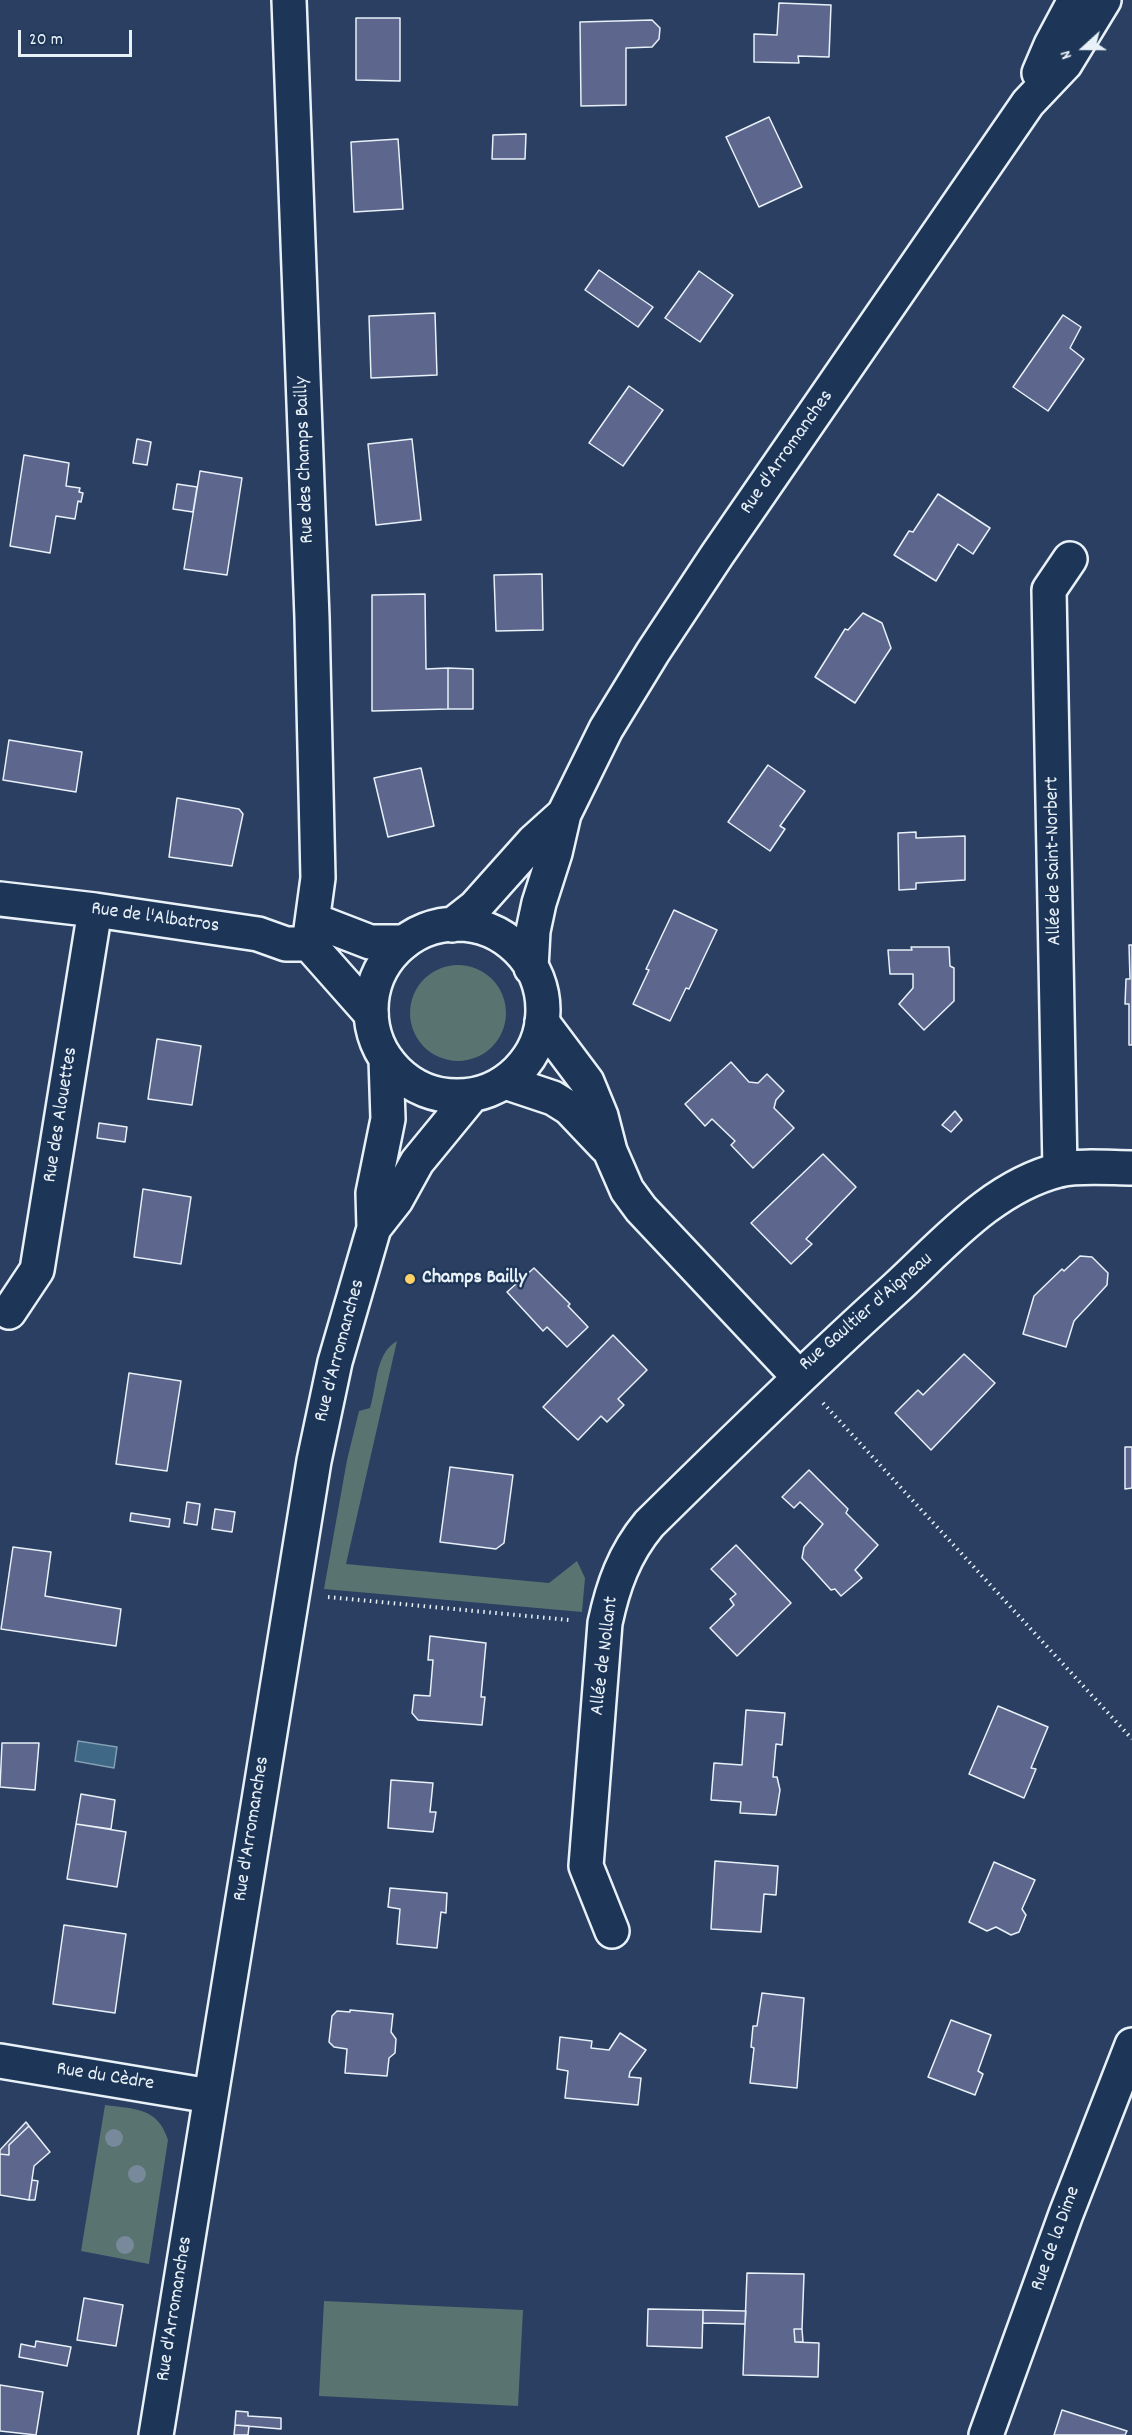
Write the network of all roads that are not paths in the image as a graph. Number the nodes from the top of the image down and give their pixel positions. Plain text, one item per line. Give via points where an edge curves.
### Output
1 (290, 0) edge
2 (1075, 0) edge
3 (1104, 0) edge
4 (1028, 103) junction
5 (1070, 559) dead end
6 (564, 814) junction
7 (0, 899) edge
8 (96, 910) junction
9 (452, 925) junction
10 (311, 932) junction
11 (404, 942) junction
12 (531, 968) junction
13 (371, 1014) junction
14 (542, 1022) junction
15 (386, 1059) junction
16 (505, 1082) junction
17 (472, 1095) junction
18 (610, 1151) junction
19 (1132, 1168) edge
20 (1060, 1170) junction
21 (375, 1228) junction
22 (9, 1312) dead end
23 (798, 1376) junction
24 (612, 1931) dead end
25 (1132, 2045) edge
26 (0, 2061) edge
27 (210, 2096) junction
28 (156, 2435) edge
29 (986, 2435) edge

1 - 10 street, Rue des Champs Bailly via 318,879
2 - 4 street, Rue d'Arromanches via 1051,45
3 - 4 street, Rue d'Arromanches via 1065,64
4 - 6 street, Rue d'Arromanches via 653,652 606,729
5 - 20 street, Allée de Saint-Norbert via 1049,590
6 - 9 street, Rue d'Arromanches via 534,841 475,907
6 - 12 street, Rue d'Arromanches via 535,922
7 - 8 street, Rue de l'Albatros
8 - 10 street, Rue de l'Albatros via 258,934 286,944
8 - 22 street, Rue des Alouettes via 37,1270
9 - 11 street via 435,927
9 - 12 street via 483,928 498,935
10 - 11 street via 370,942
10 - 13 street
11 - 13 street via 392,953 375,982
12 - 14 street via 542,1003
13 - 15 street via 373,1030
14 - 16 street via 530,1056
14 - 18 street, Rue Gaultier d'Aigneau via 587,1082
15 - 17 street via 403,1077 424,1090 447,1096
15 - 21 street, Rue d'Arromanches via 388,1119 373,1193
16 - 17 street
16 - 18 street, Rue Gaultier d'Aigneau via 553,1098 569,1108
17 - 21 street, Rue d'Arromanches via 417,1162
18 - 23 street, Rue Gaultier d'Aigneau via 627,1190 641,1209
19 - 20 street, Rue Gaultier d'Aigneau
20 - 23 street, Rue Gaultier d'Aigneau via 995,1201 962,1225
21 - 27 street, Rue d'Arromanches via 335,1362 314,1461
23 - 24 street, Allée de Nollant via 649,1524 633,1544 612,1592 606,1623 586,1866
25 - 29 street, Rue de la Dime
26 - 27 street, Rue du Cèdre
27 - 28 street, Rue d'Arromanches

